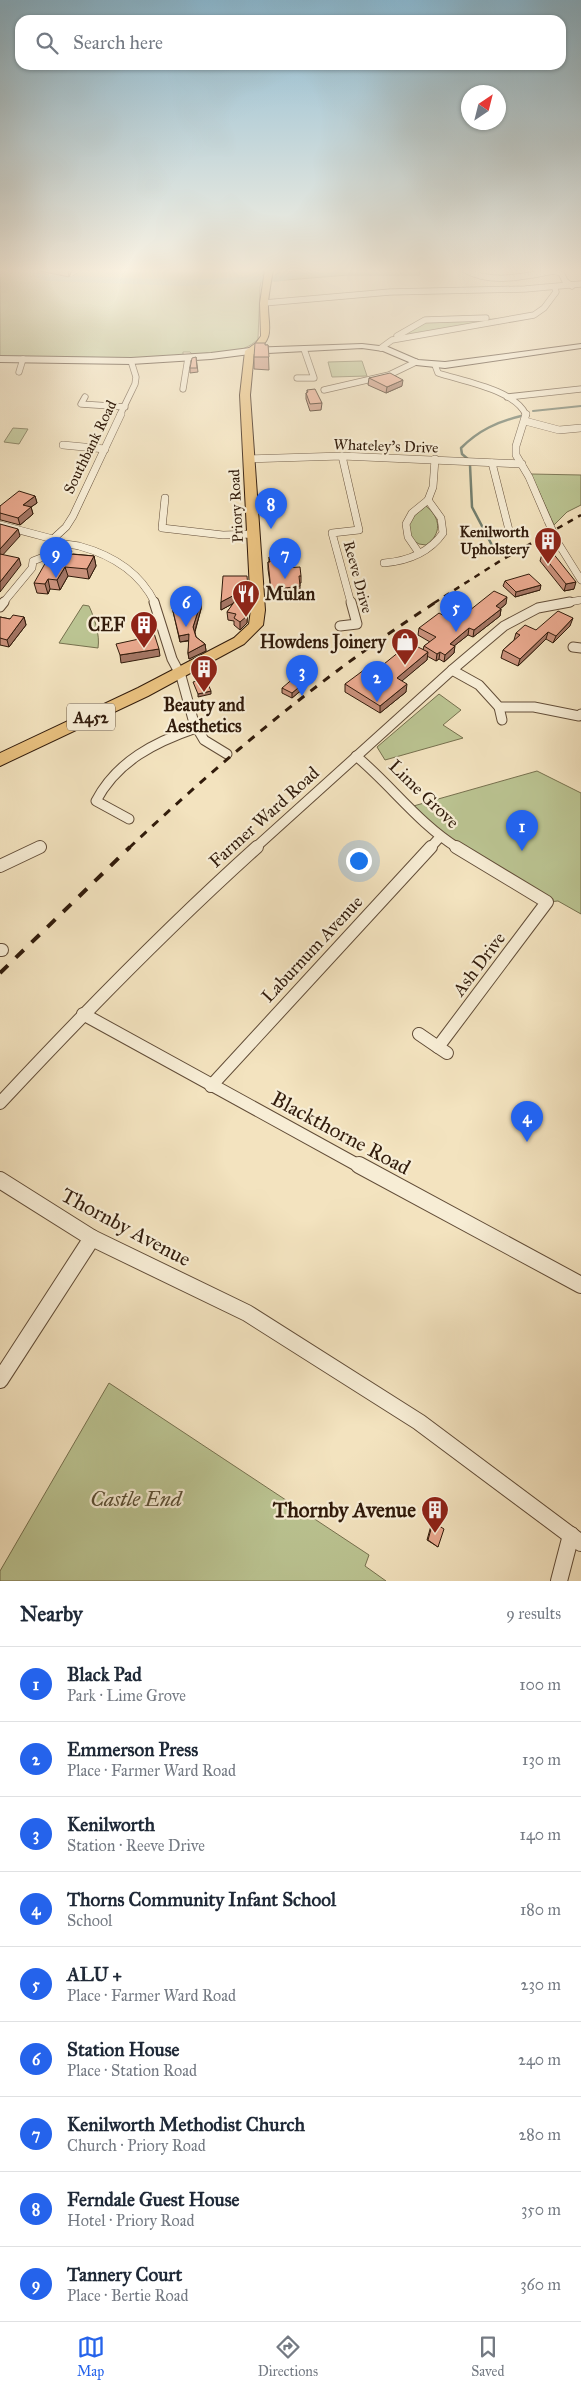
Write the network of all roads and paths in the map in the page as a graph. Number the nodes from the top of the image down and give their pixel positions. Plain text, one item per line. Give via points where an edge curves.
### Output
1 (261, 344) edge
2 (387, 344) edge
3 (581, 346) edge
4 (381, 348) junction
5 (304, 349) junction
6 (250, 351) junction
7 (188, 358) junction
8 (0, 359) edge
9 (23, 360) junction
10 (132, 361) junction
11 (416, 362) junction
12 (435, 365) junction
13 (18, 372) dead end
14 (297, 378) dead end
15 (183, 389) dead end
16 (581, 389) edge
17 (324, 390) dead end
18 (85, 397) dead end
19 (507, 397) junction
20 (125, 407) junction
21 (525, 421) junction
22 (581, 428) edge
23 (63, 445) dead end
24 (105, 448) junction
25 (342, 456) junction
26 (249, 459) junction
27 (435, 459) junction
28 (492, 463) junction
29 (522, 464) junction
30 (166, 498) dead end
31 (428, 500) junction
32 (0, 525) edge
33 (509, 530) dead end
34 (254, 534) junction
35 (55, 541) junction
36 (419, 553) junction
37 (384, 563) dead end
38 (581, 567) edge
39 (572, 568) junction
40 (581, 580) edge
41 (581, 600) edge
42 (0, 607) edge
43 (340, 626) dead end
44 (452, 670) junction
45 (180, 673) junction
46 (499, 707) junction
47 (579, 717) edge
48 (502, 720) dead end
49 (196, 728) junction
50 (227, 754) dead end
51 (356, 756) junction
52 (0, 760) edge
53 (129, 820) dead end
54 (440, 837) junction
55 (40, 847) dead end
56 (0, 866) edge
57 (547, 902) joint
58 (83, 1014) junction
59 (419, 1034) dead end
60 (211, 1086) junction
61 (0, 1103) edge
62 (0, 1180) edge
63 (92, 1238) junction
64 (581, 1284) edge
65 (0, 1380) edge
66 (576, 1539) edge
67 (559, 1581) edge

1 - 6 main road
2 - 4 street
3 - 12 street
4 - 5 street
4 - 11 street
5 - 6 street
5 - 14 street via 314,378
6 - 7 street
6 - 26 main road, Priory Road / A452 via 245,391
7 - 10 street
7 - 15 street
8 - 9 street
9 - 10 street
9 - 13 street
10 - 20 street, Southbank Road via 135,384
11 - 12 street
11 - 17 street via 389,376
12 - 19 street via 438,373
16 - 19 street
18 - 20 street via 81,404
19 - 21 street via 523,408
20 - 24 street, Southbank Road
21 - 22 street via 559,430
21 - 29 street via 516,446 516,455
23 - 24 street
24 - 35 street, Southbank Road via 66,527
25 - 26 street, Whateley's Drive
25 - 27 street, Whateley's Drive
25 - 43 street, Reeve Drive via 359,530 332,533 357,624
26 - 34 main road, Priory Road / A452
27 - 28 street, Whateley's Drive
27 - 31 street via 433,487
28 - 29 street, Whateley's Drive
28 - 33 street
29 - 39 street, bridge
30 - 34 street via 162,528 198,534
31 - 36 street via 411,514 404,529
31 - 36 street via 441,518 443,533 433,547
32 - 35 street
34 - 45 main road, Priory Road / A452 via 257,621 250,633
35 - 42 street, Southbank Road via 46,556 33,561 32,568
35 - 45 street via 76,544 114,558 135,573 156,607 173,663
36 - 37 street
38 - 39 street
39 - 40 street
41 - 44 street, Farmer Ward Road via 544,607 520,617 504,626
44 - 46 street via 479,685
44 - 51 street, Farmer Ward Road
45 - 49 street
45 - 52 main road, A452
46 - 47 street via 534,707
46 - 48 street
49 - 50 street via 203,739
49 - 53 street via 174,735 121,766 102,787 96,801
51 - 54 street, Lime Grove
51 - 58 street, Farmer Ward Road via 211,888
54 - 57 street, Lime Grove
54 - 60 street, Laburnum Avenue
55 - 56 street
57 - 59 street, Ash Drive via 442,1050
58 - 60 street, Blackthorne Road
58 - 61 street, Farmer Ward Road
60 - 64 street, Blackthorne Road
62 - 63 street, Thornby Avenue
63 - 65 street
63 - 66 street, Thornby Avenue via 247,1314 419,1422
66 - 67 street

